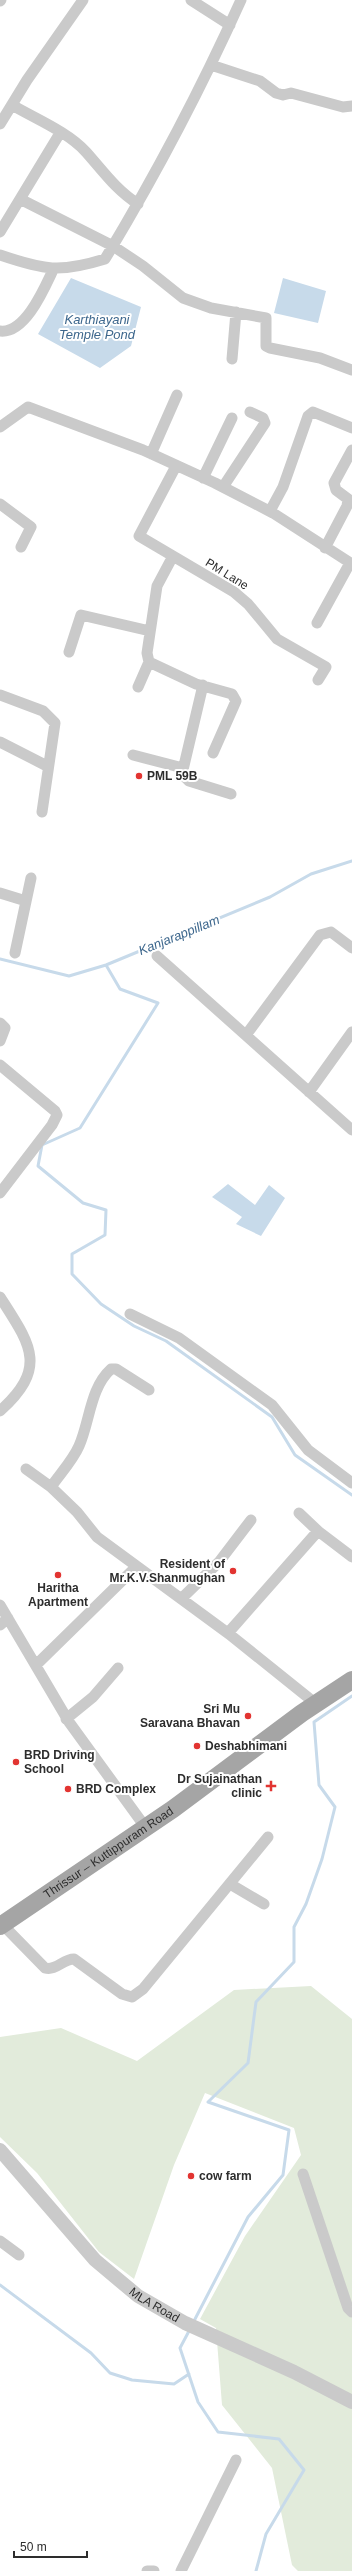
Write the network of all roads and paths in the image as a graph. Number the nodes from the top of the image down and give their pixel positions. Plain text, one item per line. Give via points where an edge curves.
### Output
1 (83, 0) edge
2 (191, 0) edge
3 (241, 0) edge
4 (230, 24) junction
5 (211, 65) junction
6 (12, 105) junction
7 (352, 106) edge
8 (0, 124) edge
9 (60, 133) junction
10 (20, 200) junction
11 (138, 204) junction
12 (0, 232) edge
13 (113, 246) junction
14 (0, 255) edge
15 (53, 270) junction
16 (236, 312) junction
17 (0, 331) edge
18 (232, 359) dead end
19 (352, 370) edge
20 (177, 395) dead end
21 (250, 412) dead end
22 (232, 418) dead end
23 (0, 428) edge
24 (352, 428) edge
25 (352, 450) edge
26 (151, 454) junction
27 (176, 466) junction
28 (203, 478) junction
29 (223, 487) junction
30 (0, 504) edge
31 (270, 511) junction
32 (21, 547) dead end
33 (325, 548) junction
34 (173, 556) junction
35 (351, 564) edge
36 (317, 623) dead end
37 (150, 631) junction
38 (69, 652) dead end
39 (149, 662) junction
40 (318, 680) dead end
41 (204, 685) junction
42 (138, 687) dead end
43 (0, 695) edge
44 (0, 742) edge
45 (213, 753) dead end
46 (133, 755) dead end
47 (47, 766) junction
48 (183, 768) junction
49 (231, 794) dead end
50 (42, 812) dead end
51 (31, 878) dead end
52 (0, 893) edge
53 (26, 901) junction
54 (352, 948) edge
55 (15, 953) dead end
56 (157, 956) dead end
57 (0, 1023) edge
58 (352, 1032) edge
59 (246, 1035) junction
60 (0, 1041) edge
61 (0, 1066) edge
62 (309, 1092) junction
63 (352, 1130) edge
64 (0, 1193) edge
65 (0, 1298) edge
66 (130, 1314) dead end
67 (149, 1390) dead end
68 (0, 1410) edge
69 (26, 1470) dead end
70 (352, 1483) edge
71 (51, 1487) junction
72 (299, 1513) dead end
73 (250, 1520) dead end
74 (318, 1531) junction
75 (352, 1557) edge
76 (136, 1567) junction
77 (181, 1599) junction
78 (0, 1606) edge
79 (4, 1622) edge
80 (228, 1633) junction
81 (36, 1665) junction
82 (118, 1668) dead end
83 (352, 1680) edge
84 (315, 1703) junction
85 (66, 1719) junction
86 (146, 1828) junction
87 (268, 1837) dead end
88 (230, 1884) junction
89 (264, 1904) dead end
90 (1, 1925) edge
91 (0, 2150) edge
92 (302, 2174) dead end
93 (0, 2241) edge
94 (19, 2255) dead end
95 (352, 2312) edge
96 (352, 2402) edge
97 (236, 2460) dead end
98 (147, 2571) edge
99 (154, 2571) edge
100 (181, 2571) edge

1 - 6 street
2 - 4 street
3 - 4 street
4 - 5 street
5 - 7 street via 260,82 276,93 291,93 343,107
5 - 11 street
6 - 8 street
6 - 9 street
9 - 10 street
9 - 11 street via 86,152 116,188
10 - 12 street
10 - 13 street
11 - 13 street
13 - 15 street via 105,259
13 - 16 street via 183,298 211,308
14 - 15 street
15 - 17 street via 44,290 23,321 10,330
16 - 18 street
16 - 19 street via 266,318 264,341 270,348 320,358
20 - 26 street
21 - 29 street via 263,418 265,422
22 - 28 street
23 - 26 street via 28,407
24 - 31 street via 313,412 308,416 283,487
25 - 33 street via 334,482 336,490 348,499 347,506
26 - 27 street
27 - 28 street
27 - 34 street, PM Lane via 139,536
28 - 29 street
29 - 31 street
30 - 32 street via 31,527
31 - 33 street
33 - 35 street
34 - 37 street via 157,586
34 - 40 street, PM Lane via 234,592 248,604 277,639 324,665 326,667
35 - 36 street
37 - 38 street via 81,615
37 - 39 street via 147,653
39 - 41 street
39 - 42 street
41 - 45 street via 232,694 236,702
41 - 48 street
43 - 47 street via 53,718 55,736
44 - 47 street
46 - 48 street
47 - 50 street
48 - 49 street via 184,778 189,781
51 - 53 street
52 - 53 street
53 - 55 street
54 - 59 street via 331,932 320,935
56 - 59 street
57 - 60 street via 5,1028
58 - 62 street
59 - 62 street
61 - 64 street via 56,1111 57,1115
62 - 63 street
65 - 68 street via 20,1329 30,1356 26,1383
66 - 70 street via 179,1338 272,1405 308,1450
67 - 71 street via 116,1369 111,1369 97,1389 77,1450
69 - 71 street
71 - 76 street via 77,1512 97,1537
72 - 74 street
73 - 77 street via 219,1562
74 - 75 street
74 - 80 street
76 - 77 street
76 - 81 street
77 - 80 street
78 - 79 street
79 - 81 street
80 - 84 street
81 - 85 street
82 - 85 street via 93,1698
83 - 84 main road, Thrissur – Kuttippuram Road
84 - 86 main road, Thrissur – Kuttippuram Road
85 - 86 street
86 - 90 main road, Thrissur – Kuttippuram Road
87 - 88 street
88 - 89 street
88 - 90 street via 143,1989 132,1997 122,1994 74,1958 63,1961 54,1968 45,1968
91 - 96 street, MLA Road via 95,2260 138,2296 185,2324 294,2372
92 - 95 street via 348,2308
93 - 94 street
97 - 100 street
98 - 99 street

